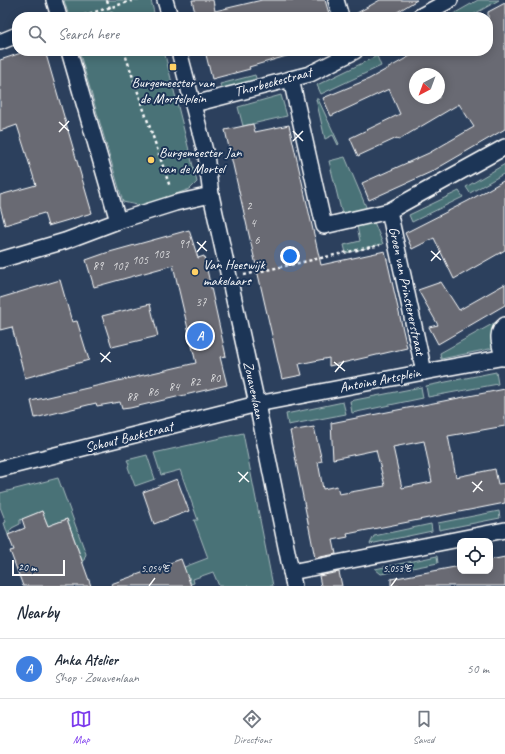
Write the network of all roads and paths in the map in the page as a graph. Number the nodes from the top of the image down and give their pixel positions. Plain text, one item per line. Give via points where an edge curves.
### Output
1 (54, 0) edge
2 (107, 0) edge
3 (135, 0) edge
4 (166, 0) edge
5 (336, 0) edge
6 (450, 0) edge
7 (110, 8) junction
8 (58, 12) edge
9 (96, 12) edge
10 (111, 12) edge
11 (169, 12) edge
12 (340, 12) edge
13 (428, 12) edge
14 (12, 38) edge
15 (0, 42) edge
16 (69, 56) edge
17 (126, 56) edge
18 (180, 56) edge
19 (344, 56) edge
20 (291, 79) junction
21 (194, 104) junction
22 (505, 147) edge
23 (210, 195) junction
24 (176, 203) junction
25 (389, 211) junction
26 (118, 221) junction
27 (396, 242) junction
28 (0, 260) edge
29 (229, 279) junction
30 (505, 325) edge
31 (504, 358) edge
32 (424, 372) junction
33 (258, 404) junction
34 (0, 469) edge
35 (505, 530) edge
36 (292, 579) edge

1 - 8 street
2 - 7 path
3 - 7 path
4 - 11 street
5 - 12 street
6 - 13 street
7 - 9 path
7 - 10 path
14 - 15 street
16 - 26 street
17 - 24 path
18 - 21 street
19 - 20 street, Thorbeckestraat via 310,74
20 - 21 street, Thorbeckestraat
20 - 25 street, Groen van Prinstererstraat via 324,226
21 - 23 street via 206,155
22 - 25 street, Groen van Prinstererstraat
23 - 24 street
23 - 29 street, Zouavenlaan
24 - 26 street
25 - 27 street, Groen van Prinstererstraat
26 - 28 street via 65,241
27 - 29 path
27 - 32 street, Groen van Prinstererstraat
29 - 33 street, Zouavenlaan
30 - 31 street, Antoine Artsplein via 498,334
31 - 32 street, Antoine Artsplein
32 - 33 street, Antoine Artsplein
33 - 34 street, Schout Backstraat
33 - 36 street, Zouavenlaan
35 - 36 street

